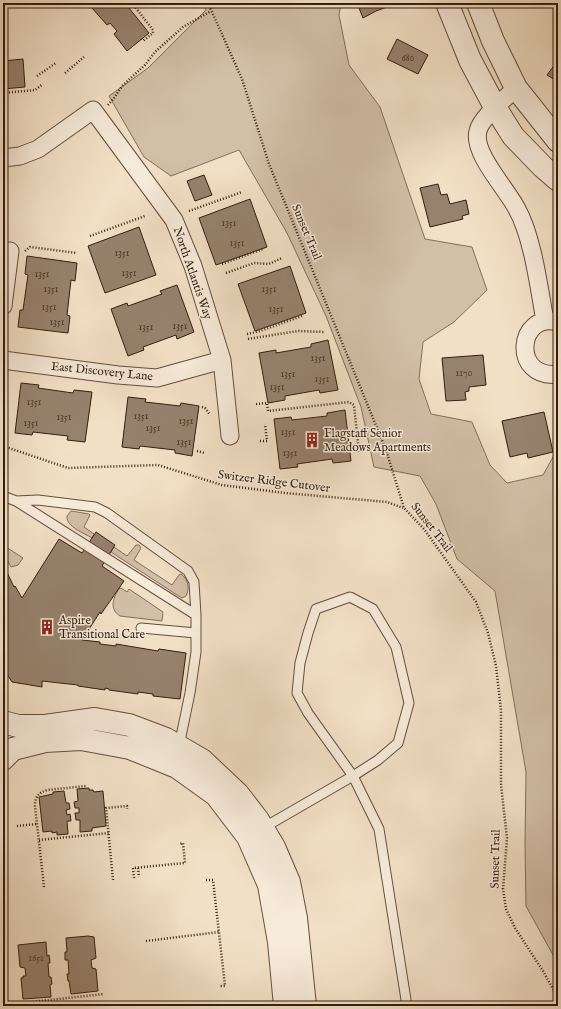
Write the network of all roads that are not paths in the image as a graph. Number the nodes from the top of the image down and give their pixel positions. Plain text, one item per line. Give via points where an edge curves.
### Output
1 (447, 3) edge
2 (478, 3) edge
3 (516, 88) junction
4 (495, 107) junction
5 (558, 140) edge
6 (3, 158) edge
7 (558, 180) edge
8 (16, 252) road end
9 (3, 306) edge
10 (552, 321) edge
11 (3, 360) edge
12 (222, 360) junction
13 (558, 374) edge
14 (230, 436) dead end
15 (3, 496) edge
16 (16, 501) junction
17 (196, 615) junction
18 (141, 628) dead end
19 (196, 634) junction
20 (3, 722) edge
21 (3, 738) edge
22 (179, 746) junction
23 (3, 752) edge
24 (3, 759) edge
25 (354, 776) junction
26 (256, 832) junction
27 (285, 1006) edge
28 (305, 1006) edge
29 (407, 1006) edge

1 - 4 street via 470,60
2 - 3 street
3 - 4 street
3 - 5 street
4 - 7 street via 513,136
4 - 10 street via 478,131 479,146 486,162 518,210
6 - 12 street, North Atlantis Way via 20,156 38,149 95,112 174,220 193,266
8 - 9 street
10 - 13 street via 536,325 528,333 524,353 536,370 546,374
11 - 12 street, East Discovery Lane via 157,378
12 - 14 street, North Atlantis Way
15 - 16 lane
16 - 17 lane
16 - 17 lane via 38,500 74,504 95,507 107,513 188,571 194,582
17 - 19 lane
18 - 19 lane
19 - 22 lane via 190,693
20 - 22 street via 18,726 38,726 94,719 129,724
21 - 23 street
22 - 26 street via 202,760 238,794 258,820
24 - 26 street via 13,750 45,741 80,739 130,748 177,768 216,795
25 - 25 lane via 308,714 297,693 300,663 316,609 350,596 373,609 396,647 409,703 398,743
25 - 26 lane
25 - 29 lane via 379,829
26 - 27 street via 279,942
26 - 28 street via 274,847 289,882 296,918

